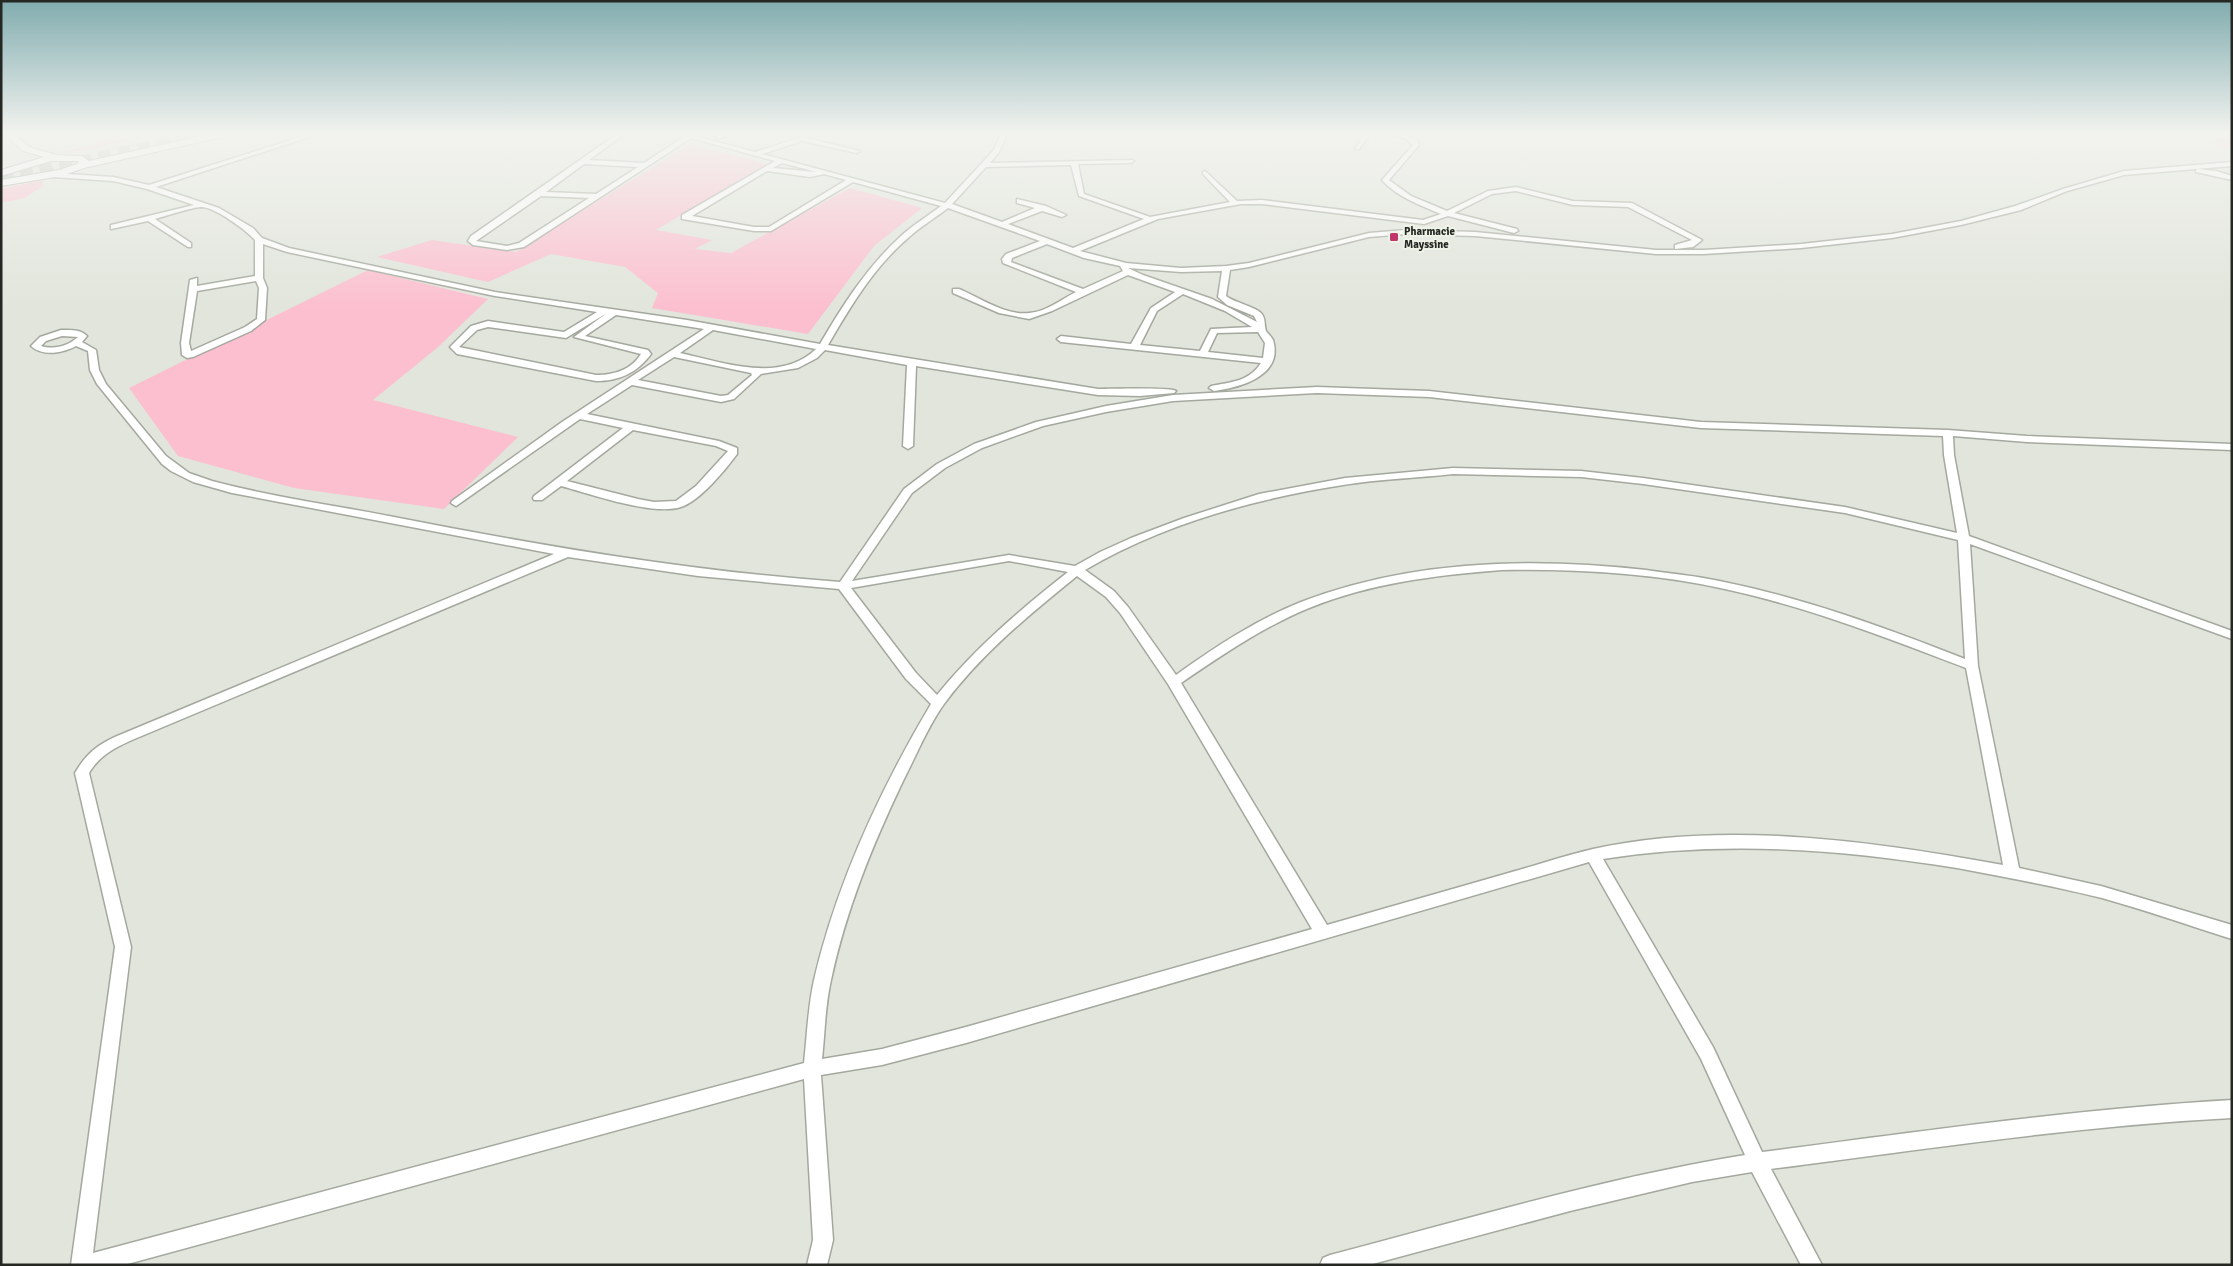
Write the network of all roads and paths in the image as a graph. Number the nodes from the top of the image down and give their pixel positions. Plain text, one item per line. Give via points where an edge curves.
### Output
1 (161, 191) edge
2 (543, 191) edge
3 (606, 191) edge
4 (728, 191) edge
5 (833, 191) edge
6 (897, 191) edge
7 (960, 191) edge
8 (1080, 191) edge
9 (1224, 191) edge
10 (1399, 191) edge
11 (1498, 191) edge
12 (1524, 191) edge
13 (2066, 191) edge
14 (539, 194) junction
15 (598, 196) junction
16 (1020, 201) dead end
17 (1236, 203) junction
18 (202, 205) junction
19 (947, 205) junction
20 (1043, 208) junction
21 (1447, 214) junction
22 (1062, 215) dead end
23 (149, 218) junction
24 (1150, 219) junction
25 (1003, 224) junction
26 (114, 227) dead end
27 (259, 240) junction
28 (1047, 241) junction
29 (188, 245) dead end
30 (1073, 251) junction
31 (1121, 265) junction
32 (1226, 268) junction
33 (1128, 272) junction
34 (259, 278) junction
35 (956, 291) dead end
36 (1083, 292) junction
37 (1180, 292) junction
38 (608, 312) junction
39 (711, 328) junction
40 (1261, 329) junction
41 (1061, 339) dead end
42 (76, 343) dead end
43 (1134, 347) junction
44 (823, 348) junction
45 (674, 354) junction
46 (1203, 354) junction
47 (1266, 361) junction
48 (912, 363) junction
49 (757, 372) junction
50 (632, 382) junction
51 (580, 416) junction
52 (632, 426) junction
53 (1948, 433) junction
54 (908, 446) dead end
55 (2232, 447) edge
56 (558, 482) junction
57 (538, 498) dead end
58 (456, 503) dead end
59 (1964, 538) junction
60 (567, 553) junction
61 (1077, 570) junction
62 (844, 586) junction
63 (2232, 635) edge
64 (1972, 666) junction
65 (1174, 682) junction
66 (938, 703) junction
67 (1593, 855) junction
68 (2012, 872) junction
69 (2232, 932) edge
70 (1323, 933) junction
71 (812, 1069) junction
72 (2232, 1109) edge
73 (1757, 1162) junction
74 (81, 1265) edge
75 (86, 1265) edge
76 (818, 1265) edge
77 (1330, 1265) edge
78 (1812, 1265) edge

1 - 18 street
2 - 14 street
3 - 15 street
4 - 5 street via 685,217 771,229
6 - 19 street
7 - 19 street
8 - 24 street via 1084,197
9 - 17 street
10 - 21 street
11 - 21 street
12 - 21 street via 1573,203 1629,205 1698,240 1678,247 1614,244 1511,231
13 - 32 street via 1961,223 1892,236 1809,245 1656,252 1475,234 1406,232 1369,235 1272,261
14 - 15 street
14 - 15 street via 474,238 473,243 518,247
16 - 20 street
17 - 21 street via 1268,203 1418,222 1429,222
17 - 24 street
18 - 23 street
18 - 27 street via 250,230
19 - 25 street
19 - 44 street via 915,228 880,262 848,305
20 - 22 street
20 - 25 street
23 - 26 street
23 - 29 street
24 - 30 street
25 - 28 street
27 - 34 street
27 - 38 street via 287,250 470,289
28 - 30 street
28 - 36 street via 1009,256 1007,263
30 - 31 street
31 - 32 street via 1181,270
31 - 33 street
32 - 40 street via 1222,297 1257,314
33 - 36 street
33 - 37 street
34 - 34 street via 263,288 261,320 248,329 187,355 185,343 193,285
35 - 36 street via 1022,316 1036,315
37 - 40 street via 1241,315
37 - 43 street via 1154,310
38 - 38 street via 566,335 488,324 474,328 454,347 457,351 596,378 612,378 626,372 646,354 578,337
38 - 39 street
39 - 44 street
39 - 45 street
40 - 46 street via 1214,330
40 - 47 street via 1268,339
41 - 43 street
42 - 60 street via 92,350 96,374 104,388 146,436 158,455 191,477 218,487
43 - 46 street
44 - 48 street
44 - 49 street via 795,366
45 - 49 street
45 - 50 street
46 - 47 street
47 - 48 street via 1258,374 1247,382 1140,393 1060,387
48 - 54 street
49 - 50 street via 755,378 731,397 721,399
50 - 51 street
51 - 52 street
51 - 58 street
52 - 56 street
52 - 56 street via 719,444 733,450 732,454 712,476 677,505 645,504
53 - 55 street
53 - 59 street
53 - 62 street via 1701,425 1429,394 1317,390 1173,398 1106,408 1040,424 978,446 941,466 908,491
56 - 57 street
59 - 61 street via 1828,507 1653,482 1572,474 1453,471 1344,481 1263,496 1136,540
59 - 63 street
59 - 64 street
60 - 62 street via 784,583
60 - 74 street via 101,748 90,759 82,773 123,947
61 - 62 street via 1009,558
61 - 65 street via 1110,594 1124,610
61 - 66 street via 1015,620 962,672
62 - 66 street via 911,676
64 - 65 street via 1895,636 1736,588 1594,568 1490,567 1434,572 1324,598 1261,625
64 - 68 street
65 - 70 street
66 - 71 street via 896,777 842,905 822,982
67 - 68 street via 1624,848 1785,842 1911,854
67 - 70 street
67 - 73 street via 1707,1053
68 - 69 street via 2101,892
70 - 71 street via 882,1057
71 - 75 street
71 - 76 street via 823,1240
72 - 73 street via 1963,1134
73 - 77 street via 1692,1173 1570,1201
73 - 78 street

